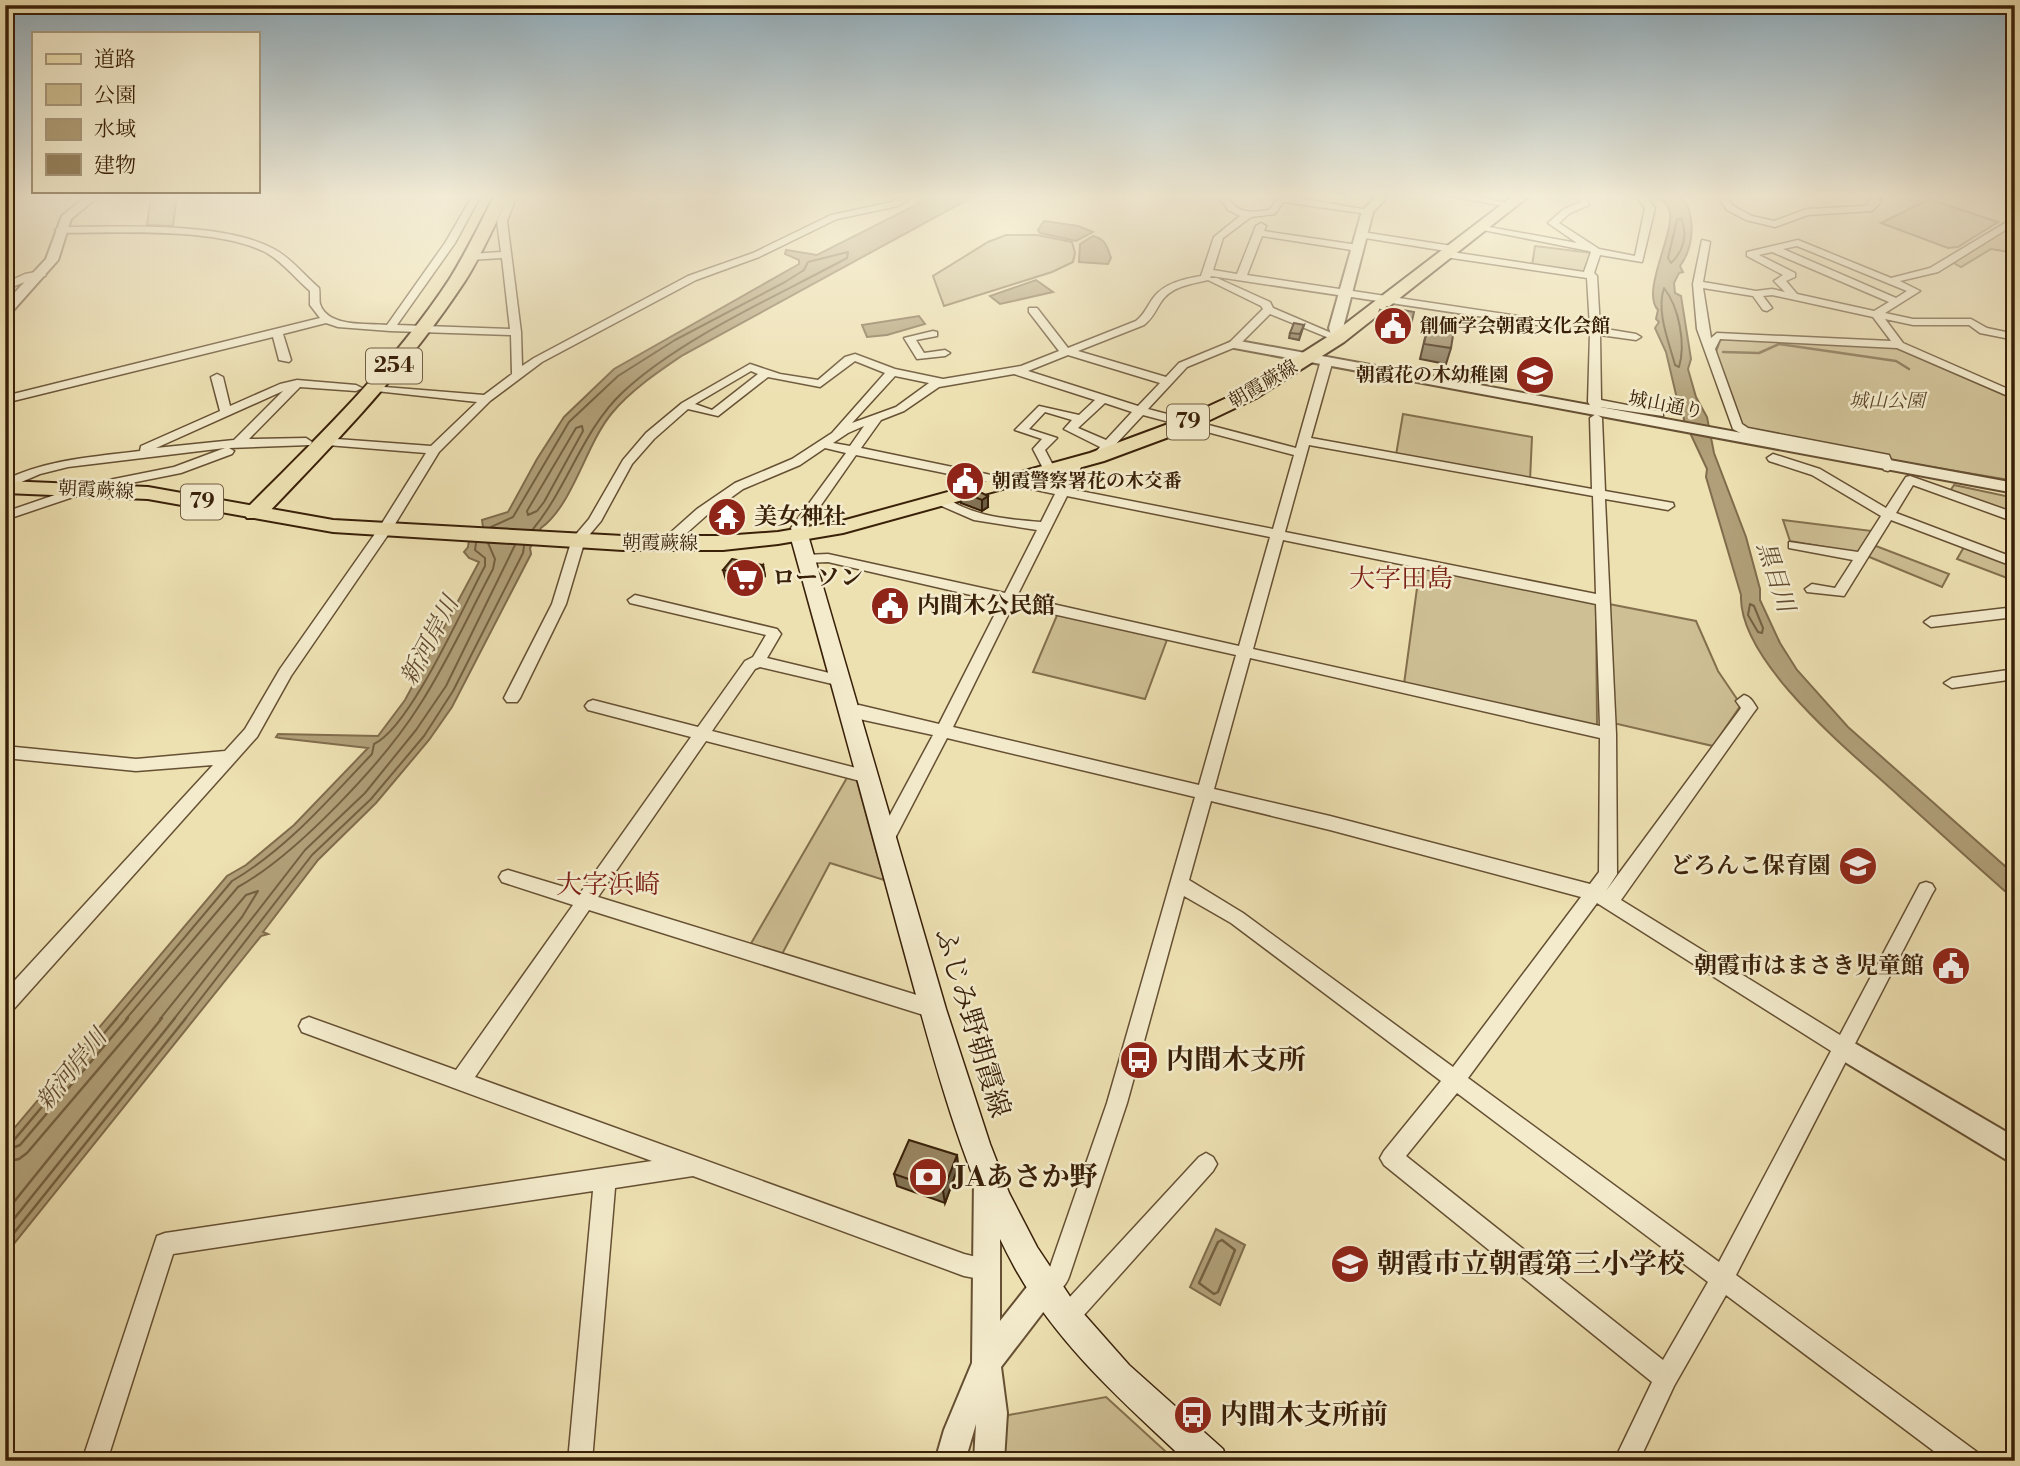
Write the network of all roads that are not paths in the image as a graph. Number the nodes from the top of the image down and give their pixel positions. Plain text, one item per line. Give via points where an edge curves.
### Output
1 (49, 263) edge
2 (284, 263) edge
3 (440, 263) edge
4 (450, 263) edge
5 (464, 263) edge
6 (509, 263) edge
7 (733, 263) edge
8 (1210, 263) edge
9 (1246, 263) edge
10 (1354, 263) edge
11 (1434, 263) edge
12 (1518, 263) edge
13 (1591, 263) edge
14 (1701, 263) edge
15 (1768, 263) edge
16 (1807, 263) edge
17 (1847, 263) edge
18 (1945, 263) edge
19 (41, 274) junction
20 (1206, 275) junction
21 (1588, 275) junction
22 (1241, 277) junction
23 (1890, 281) junction
24 (1698, 284) junction
25 (5, 287) edge
26 (1346, 292) junction
27 (1756, 294) junction
28 (1793, 297) junction
29 (1388, 299) junction
30 (1897, 302) junction
31 (1766, 309) dead end
32 (1033, 310) dead end
33 (1268, 310) junction
34 (5, 311) edge
35 (1876, 314) junction
36 (327, 320) junction
37 (406, 329) junction
38 (1594, 331) junction
39 (277, 332) junction
40 (516, 332) junction
41 (933, 334) dead end
42 (1636, 337) dead end
43 (2015, 337) edge
44 (1338, 338) junction
45 (1234, 344) junction
46 (1899, 345) junction
47 (1709, 349) junction
48 (1065, 351) junction
49 (945, 353) dead end
50 (1318, 359) junction
51 (285, 360) dead end
52 (1016, 371) junction
53 (891, 372) junction
54 (517, 373) junction
55 (765, 374) junction
56 (217, 377) dead end
57 (1167, 381) junction
58 (939, 382) junction
59 (297, 383) junction
60 (356, 388) junction
61 (376, 388) junction
62 (2015, 396) edge
63 (486, 398) junction
64 (1104, 398) junction
65 (5, 400) edge
66 (686, 405) junction
67 (1595, 408) junction
68 (226, 411) junction
69 (1140, 411) junction
70 (1659, 414) dead end
71 (1080, 419) junction
72 (875, 420) junction
73 (1186, 424) junction
74 (837, 433) junction
75 (327, 441) junction
76 (306, 442) junction
77 (240, 444) junction
78 (822, 444) junction
79 (1302, 447) junction
80 (434, 450) junction
81 (854, 451) junction
82 (1102, 451) junction
83 (134, 455) junction
84 (1773, 458) dead end
85 (1077, 463) junction
86 (1888, 467) junction
87 (1050, 471) junction
88 (1005, 483) junction
89 (5, 486) edge
90 (88, 488) junction
91 (2015, 488) edge
92 (1062, 493) junction
93 (1599, 494) junction
94 (942, 501) junction
95 (1668, 506) dead end
96 (246, 511) junction
97 (5, 516) edge
98 (1889, 516) junction
99 (2015, 518) edge
100 (1046, 526) junction
101 (391, 530) junction
102 (1276, 536) junction
103 (575, 539) junction
104 (666, 544) junction
105 (1794, 545) dead end
106 (802, 547) junction
107 (1863, 557) junction
108 (2015, 563) edge
109 (1812, 589) dead end
110 (1010, 599) junction
111 (635, 600) dead end
112 (1601, 600) junction
113 (2015, 612) edge
114 (1931, 622) dead end
115 (1245, 651) junction
116 (758, 661) junction
117 (2015, 674) edge
118 (841, 681) junction
119 (1952, 683) dead end
120 (512, 698) dead end
121 (1744, 701) dead end
122 (593, 706) dead end
123 (850, 711) junction
124 (944, 729) junction
125 (703, 734) junction
126 (1608, 734) junction
127 (5, 752) edge
128 (231, 757) junction
129 (868, 777) junction
130 (1203, 792) junction
131 (886, 839) junction
132 (508, 877) dead end
133 (1178, 883) junction
134 (1926, 889) dead end
135 (1603, 897) junction
136 (587, 900) junction
137 (5, 1005) edge
138 (933, 1009) junction
139 (309, 1026) dead end
140 (1844, 1048) junction
141 (1455, 1080) junction
142 (460, 1081) junction
143 (2015, 1152) edge
144 (1206, 1164) dead end
145 (693, 1166) junction
146 (987, 1174) junction
147 (605, 1178) junction
148 (985, 1269) junction
149 (1723, 1278) junction
150 (1044, 1288) junction
151 (1064, 1315) junction
152 (986, 1363) junction
153 (1666, 1378) junction
154 (94, 1461) edge
155 (580, 1461) edge
156 (950, 1461) edge
157 (989, 1461) edge
158 (1210, 1461) edge
159 (1626, 1461) edge
160 (1968, 1461) edge

1 - 19 street
2 - 36 street via 315,290 315,305
3 - 37 street
4 - 37 highway, 254
5 - 37 highway, 254
6 - 40 street
7 - 54 street via 692,278
8 - 20 street
9 - 22 street
10 - 26 street
11 - 29 main road, 朝霞蕨線 / 79
12 - 21 street
13 - 21 street
14 - 24 street
15 - 28 street via 1791,275 1779,281
16 - 30 street
17 - 23 street
18 - 23 street
19 - 25 street
19 - 34 street
20 - 22 street
20 - 33 street via 1266,304
20 - 48 street via 1167,291 1140,323
21 - 38 street via 1592,276 1595,298
22 - 26 street
23 - 30 street via 1915,291
24 - 27 street
24 - 47 street via 1700,322
26 - 29 street
26 - 44 street via 1336,328
27 - 28 street
27 - 31 street
28 - 35 street
29 - 38 street
29 - 44 main road, 朝霞蕨線 / 79
30 - 35 street
32 - 48 street
33 - 44 street
33 - 45 street
35 - 43 street via 1913,322 1971,322 1984,331
35 - 46 street
36 - 37 street
36 - 39 street
37 - 40 street
37 - 60 highway, 254
37 - 61 highway, 254
38 - 42 street
38 - 67 street
39 - 51 street
39 - 65 street
40 - 54 street
41 - 49 street via 909,338 921,357
44 - 50 main road, 朝霞蕨線 / 79
45 - 50 street, 城山通り
45 - 57 street via 1191,359
46 - 47 street via 1717,336
46 - 62 street
47 - 86 street via 1737,426 1885,458
48 - 52 street
48 - 57 street
50 - 73 main road, 朝霞蕨線 / 79
50 - 79 street
50 - 86 street, 城山通り
52 - 58 street
52 - 64 street
53 - 55 street via 855,357 820,384
53 - 58 street
53 - 74 street
54 - 63 street
55 - 66 street via 750,367
55 - 66 street via 714,414
56 - 68 street
57 - 69 street
58 - 72 street
59 - 60 street
59 - 68 street
59 - 77 street
60 - 76 highway, 254
61 - 63 street
61 - 75 highway, 254
63 - 80 street
64 - 69 street
64 - 71 street
66 - 103 street via 634,453 594,521
67 - 70 street
67 - 93 street
68 - 83 street
69 - 73 street
69 - 82 street
71 - 82 street via 1070,429
71 - 87 street via 1043,408 1021,430 1051,438 1039,449
72 - 74 street
72 - 81 street
73 - 79 street
73 - 82 main road, 朝霞蕨線 / 79
74 - 78 street
75 - 80 street
75 - 96 highway, 254
76 - 77 street
76 - 96 highway, 254
77 - 83 street
77 - 90 street via 177,470
78 - 81 street
78 - 104 street via 796,463 724,495
79 - 93 street
79 - 102 street
80 - 101 street
81 - 88 street
81 - 106 street via 798,528
82 - 85 main road, 朝霞蕨線 / 79
83 - 89 street via 56,467
84 - 98 street via 1816,472
85 - 87 main road, 朝霞蕨線 / 79
85 - 92 street
86 - 91 street, 城山通り
87 - 88 main road, 朝霞蕨線 / 79
88 - 92 street
88 - 94 main road, 朝霞蕨線 / 79
89 - 90 main road, 朝霞蕨線 / 79
90 - 96 main road, 朝霞蕨線 / 79 via 148,493
90 - 97 street
92 - 100 street
92 - 102 street
93 - 95 street
93 - 112 street
94 - 100 street via 1000,524
94 - 106 main road, 朝霞蕨線 / 79
96 - 101 main road, 朝霞蕨線 / 79 via 310,523
98 - 99 street via 1910,480
98 - 107 street
98 - 108 street
100 - 110 street
101 - 103 main road, 朝霞蕨線 / 79
101 - 128 street via 285,673 251,733
102 - 112 street
102 - 115 street
103 - 104 main road, 朝霞蕨線 / 79
103 - 120 street via 558,604
104 - 106 main road, 朝霞蕨線 / 79
105 - 107 street
106 - 110 street via 828,558
106 - 118 main road, ふじみ野朝霞線
107 - 109 street via 1839,593
110 - 115 street
110 - 124 street
111 - 116 street via 772,632
112 - 126 street
113 - 114 street
115 - 126 street
115 - 130 street
116 - 118 street
116 - 125 street via 750,665
117 - 119 street
118 - 123 main road, ふじみ野朝霞線
121 - 135 street via 1749,708
122 - 125 street
123 - 124 street
123 - 129 main road, ふじみ野朝霞線
124 - 130 street
124 - 131 street
125 - 129 street
125 - 136 street
126 - 135 street via 1608,874
127 - 128 street via 136,765
128 - 137 street
129 - 131 main road, ふじみ野朝霞線
130 - 133 street
130 - 135 street
131 - 138 main road, ふじみ野朝霞線
132 - 136 street
133 - 141 street via 1237,918
133 - 150 street via 1117,1103 1058,1277
134 - 140 street
135 - 140 street
135 - 141 street
136 - 138 street
136 - 142 street
138 - 146 main road, ふじみ野朝霞線
139 - 142 street
140 - 143 street
140 - 149 street
141 - 149 street
141 - 153 street via 1391,1158
142 - 145 street
144 - 151 street
145 - 147 street
145 - 148 street
146 - 148 street
146 - 150 main road, ふじみ野朝霞線
147 - 154 street via 165,1244
147 - 155 street
148 - 152 street
149 - 153 street
149 - 160 street
150 - 151 main road, ふじみ野朝霞線
150 - 152 street
151 - 158 main road, ふじみ野朝霞線 via 1118,1376
152 - 156 street
152 - 157 street via 992,1413
153 - 159 street

